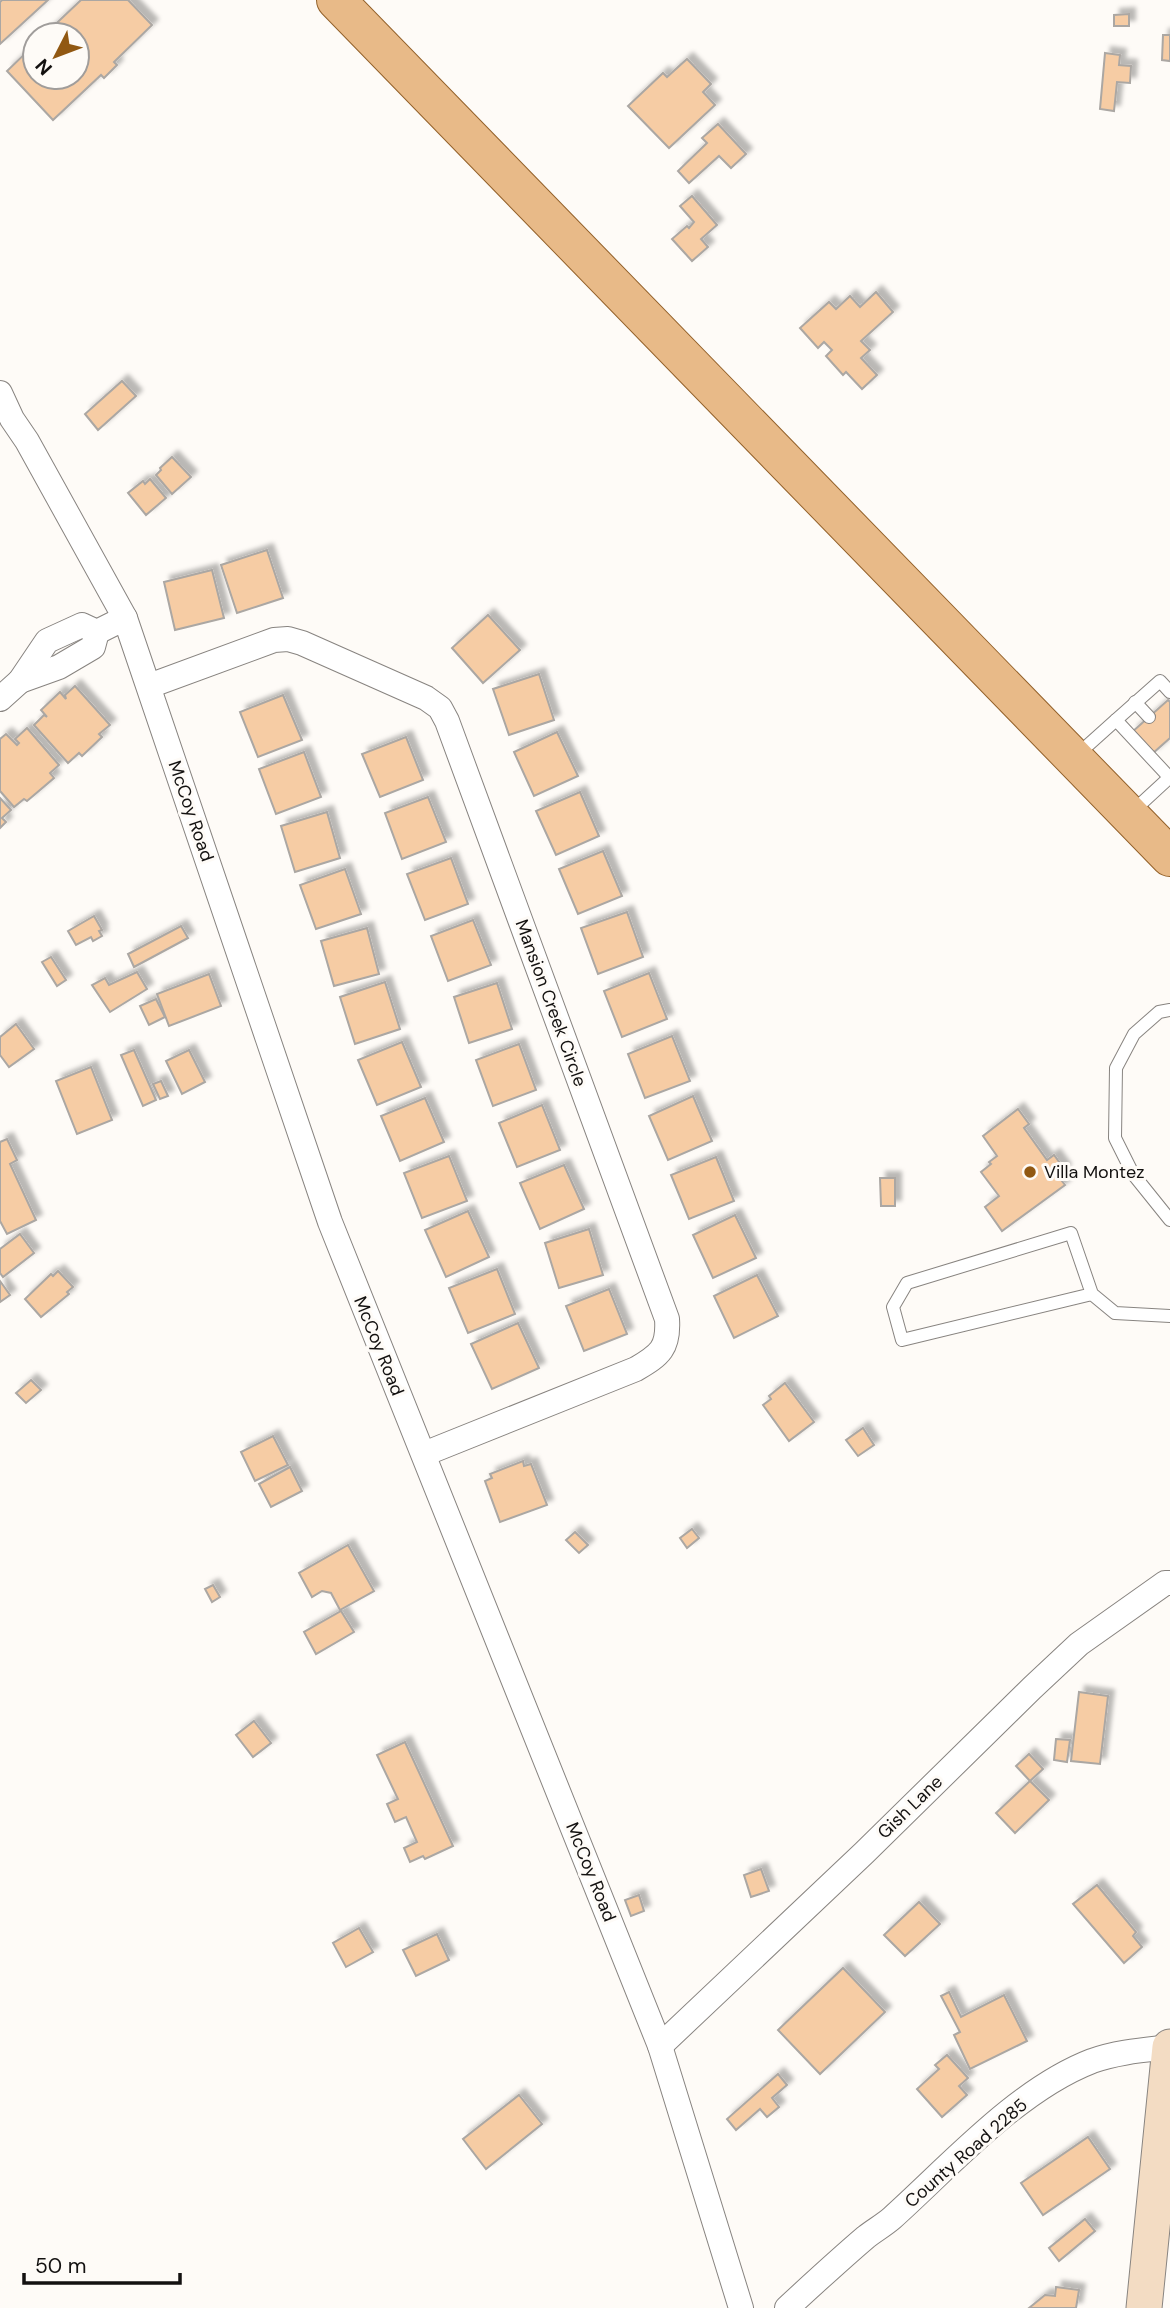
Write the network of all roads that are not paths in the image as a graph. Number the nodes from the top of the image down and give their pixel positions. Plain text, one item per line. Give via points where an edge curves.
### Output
1 (337, 0) edge
2 (0, 393) edge
3 (125, 618) junction
4 (149, 686) junction
5 (1170, 692) edge
6 (0, 699) edge
7 (1135, 702) junction
8 (1149, 717) dead end
9 (1116, 720) junction
10 (1074, 758) junction
11 (1170, 778) edge
12 (1129, 815) junction
13 (1170, 857) edge
14 (1170, 1010) edge
15 (1170, 1220) edge
16 (1092, 1294) junction
17 (1170, 1316) edge
18 (424, 1454) junction
19 (1170, 1583) edge
20 (660, 2046) junction
21 (1170, 2047) edge
22 (741, 2308) edge
23 (787, 2308) edge
24 (1144, 2308) edge

1 - 10 main road
2 - 3 street, McCoy Road
3 - 4 street, McCoy Road
3 - 6 street via 97,632 93,647 59,667 20,681
4 - 18 street, McCoy Road via 330,1222
4 - 18 street, Mansion Creek Circle via 274,640 288,639 440,708 667,1319 664,1347 636,1369
5 - 7 lane via 1160,681
7 - 8 lane
7 - 9 lane
9 - 10 lane
9 - 11 lane
10 - 12 main road
11 - 12 lane
12 - 13 main road
14 - 15 lane via 1159,1012 1134,1034 1116,1068 1115,1138 1133,1174
16 - 16 lane via 1070,1233 907,1283 893,1307 902,1340
16 - 17 lane via 1115,1313
18 - 20 street, McCoy Road
19 - 20 street, Gish Lane via 1079,1644
20 - 22 street, McCoy Road
21 - 23 street, County Road 2285 via 1094,2060 1034,2094
21 - 24 main road

